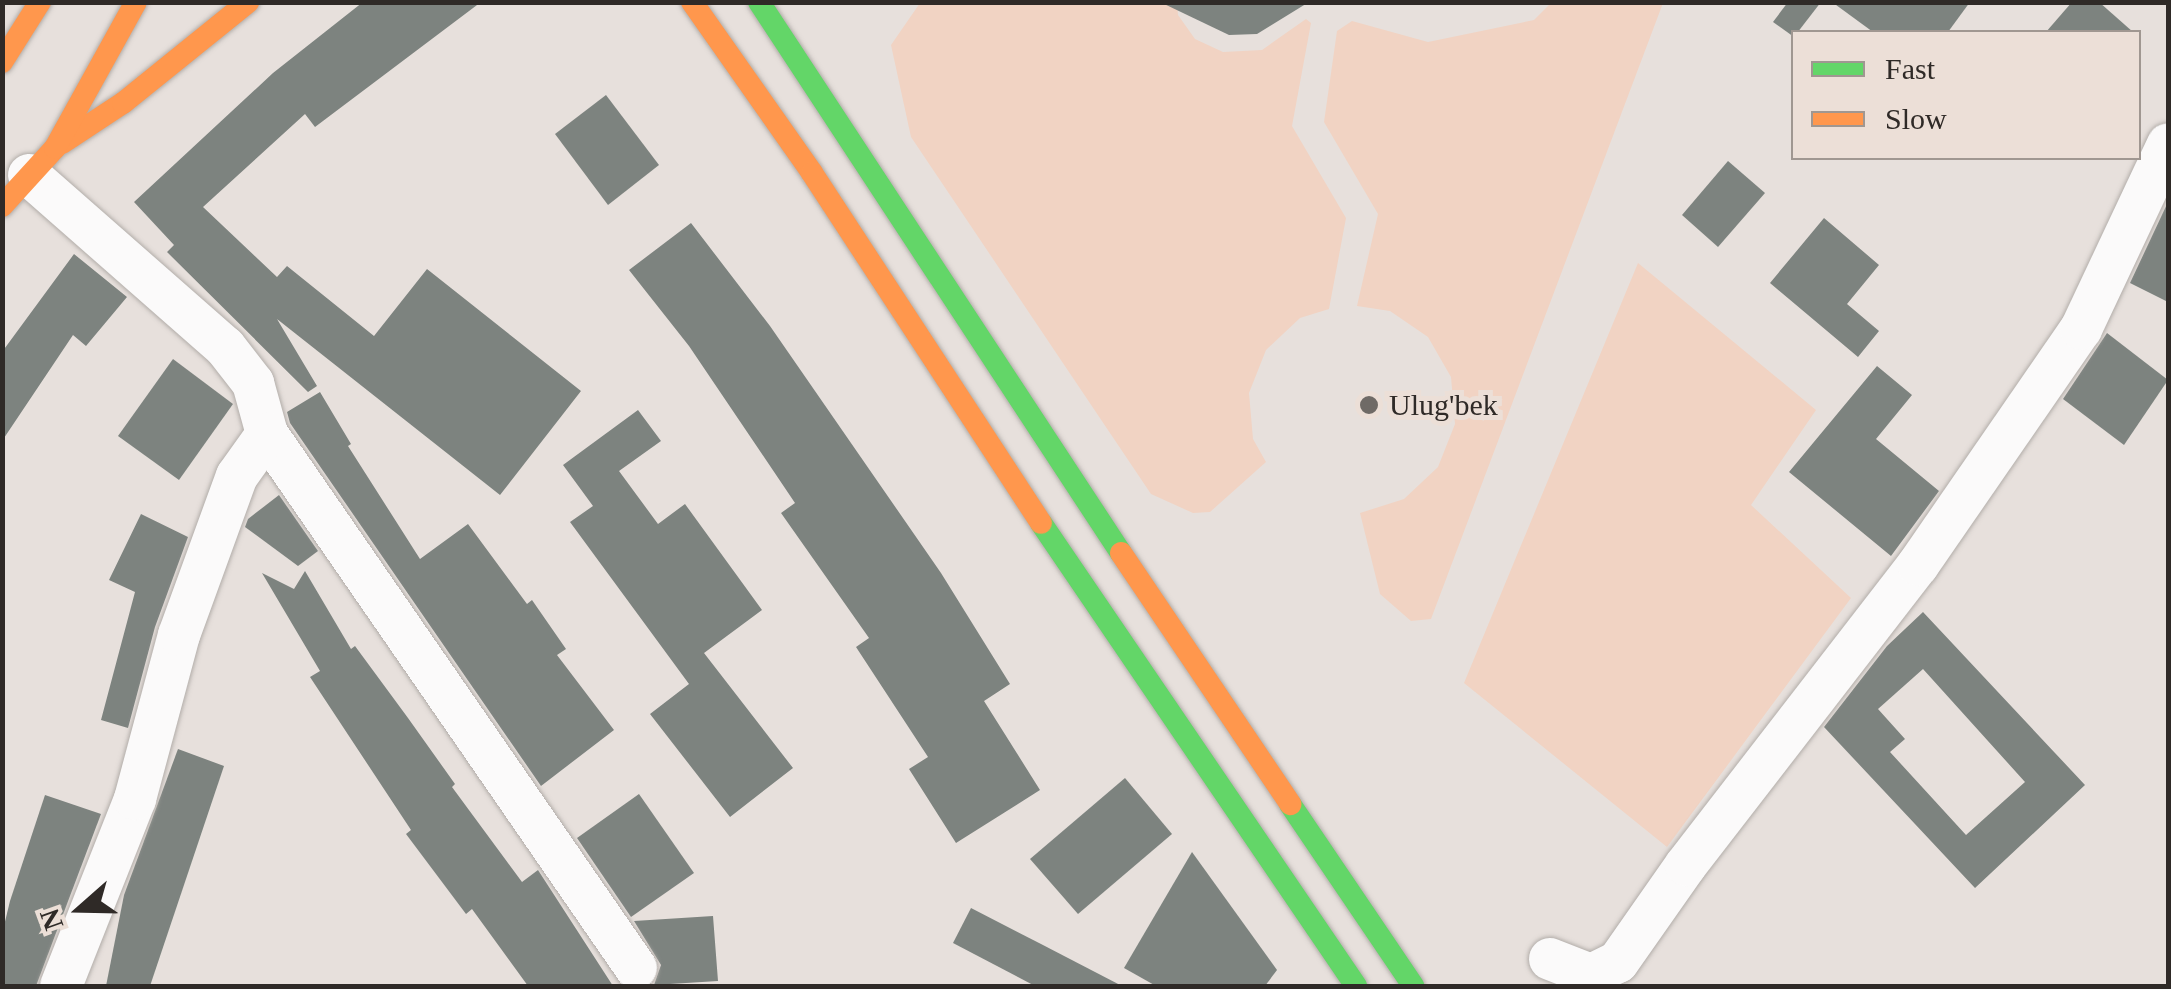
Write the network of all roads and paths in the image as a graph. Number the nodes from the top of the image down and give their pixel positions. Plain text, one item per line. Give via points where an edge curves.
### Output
1 (40, 2) edge
2 (136, 2) edge
3 (248, 2) edge
4 (692, 2) edge
5 (760, 2) edge
6 (2, 62) edge
7 (2168, 144) edge
8 (29, 176) edge
9 (267, 434) junction
10 (1550, 959) dead end
11 (636, 968) dead end
12 (61, 986) edge
13 (1356, 986) edge
14 (1413, 986) edge

1 - 6 main road
2 - 8 main road
3 - 8 main road
4 - 13 main road
5 - 14 main road
7 - 10 street via 2081,329 1918,565 1618,962 1591,975
8 - 9 street via 225,348 253,382
9 - 11 street
9 - 12 street via 237,476 179,634 135,799

